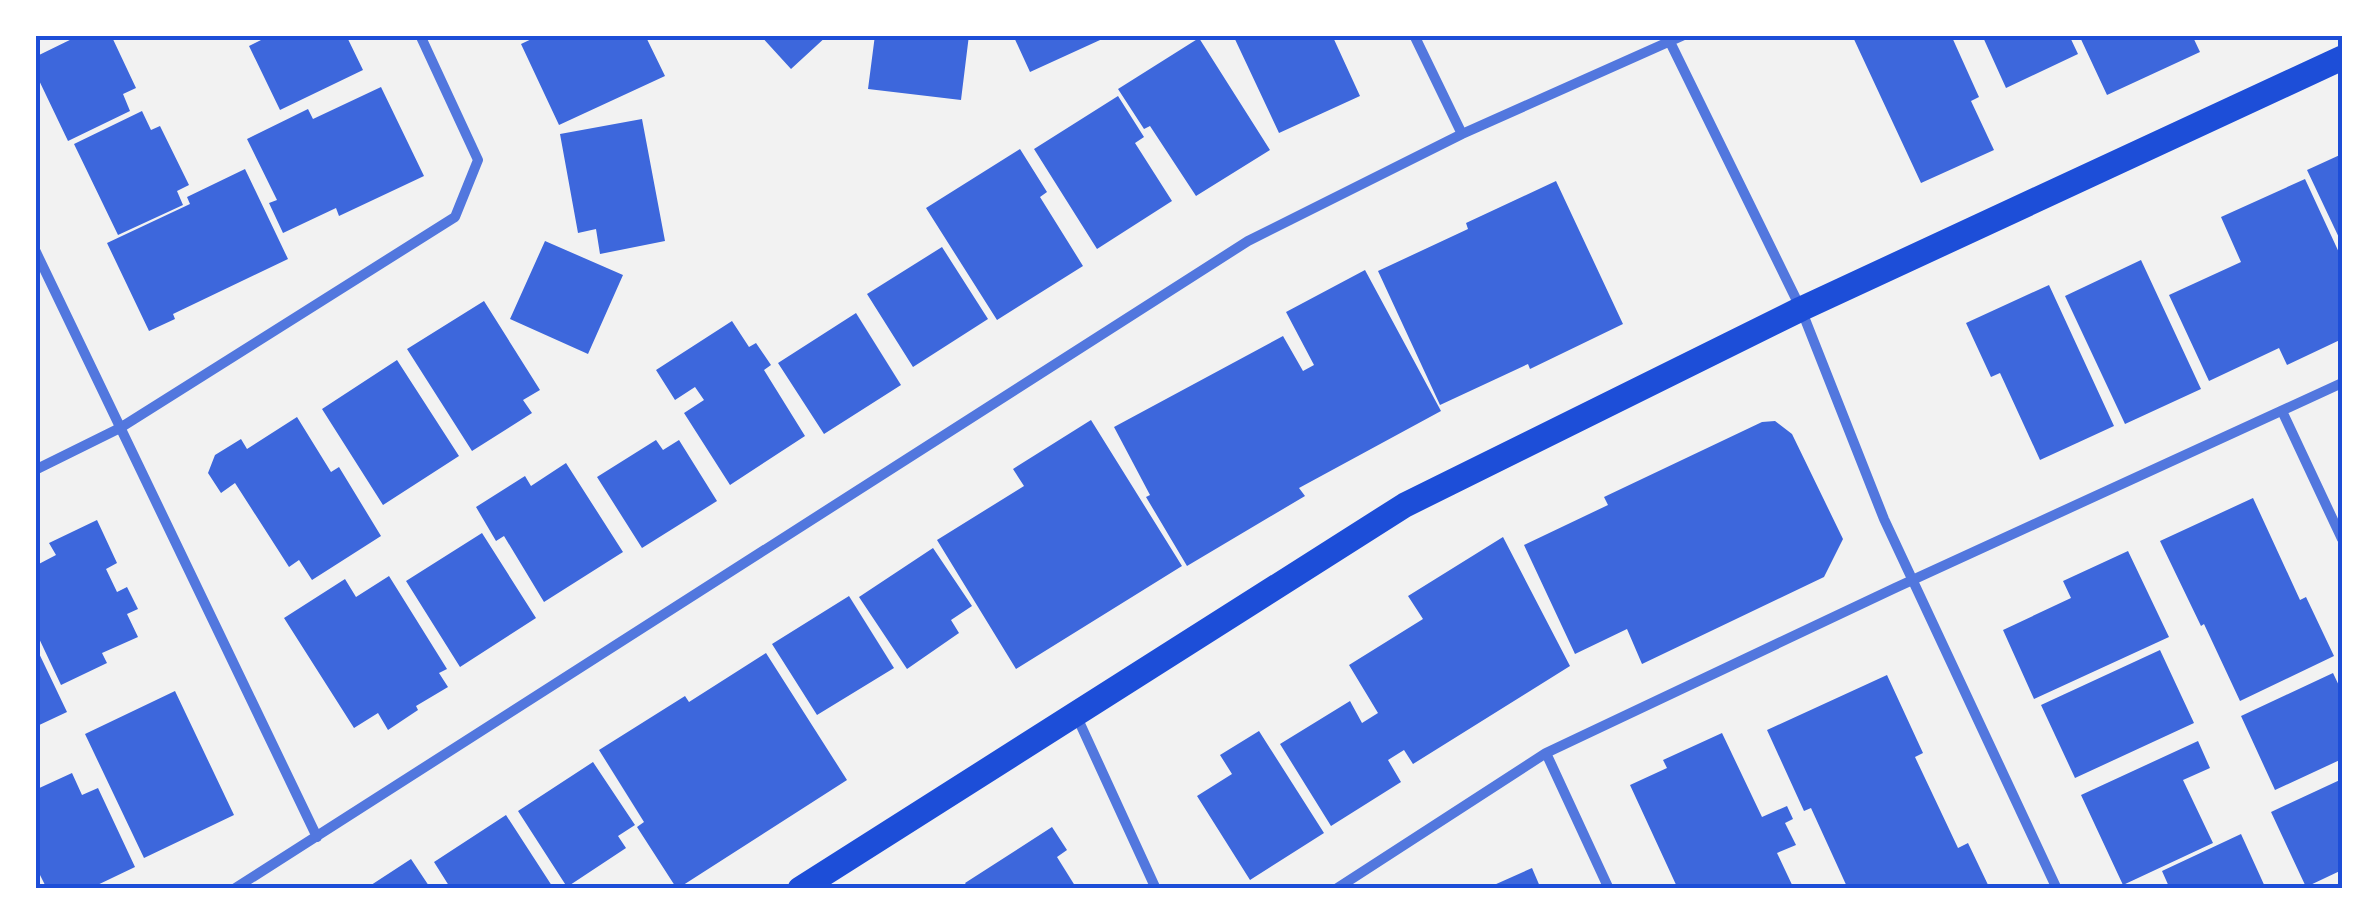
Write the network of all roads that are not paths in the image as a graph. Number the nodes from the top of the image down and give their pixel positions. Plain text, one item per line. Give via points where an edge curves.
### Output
1 (420, 35) edge
2 (1414, 35) edge
3 (1684, 35) edge
4 (1670, 42) junction
5 (2342, 58) edge
6 (1462, 134) junction
7 (35, 250) edge
8 (1801, 310) junction
9 (2342, 382) edge
10 (2282, 411) junction
11 (120, 428) junction
12 (35, 470) edge
13 (2342, 539) edge
14 (1914, 580) junction
15 (1075, 713) junction
16 (1546, 753) junction
17 (316, 837) junction
18 (234, 889) edge
19 (800, 889) edge
20 (1156, 889) edge
21 (1336, 889) edge
22 (1609, 889) edge
23 (2058, 889) edge

1 - 11 street via 478,160 456,217
2 - 6 street
3 - 4 street
4 - 6 street
4 - 8 street
5 - 8 main road
6 - 17 street via 1248,240
7 - 11 street
8 - 14 street
8 - 15 main road via 1406,506
9 - 10 street
10 - 13 street
10 - 14 street
11 - 12 street
11 - 17 street
14 - 16 street
14 - 23 street
15 - 19 main road
15 - 20 street
16 - 21 street
16 - 22 street
17 - 18 street

